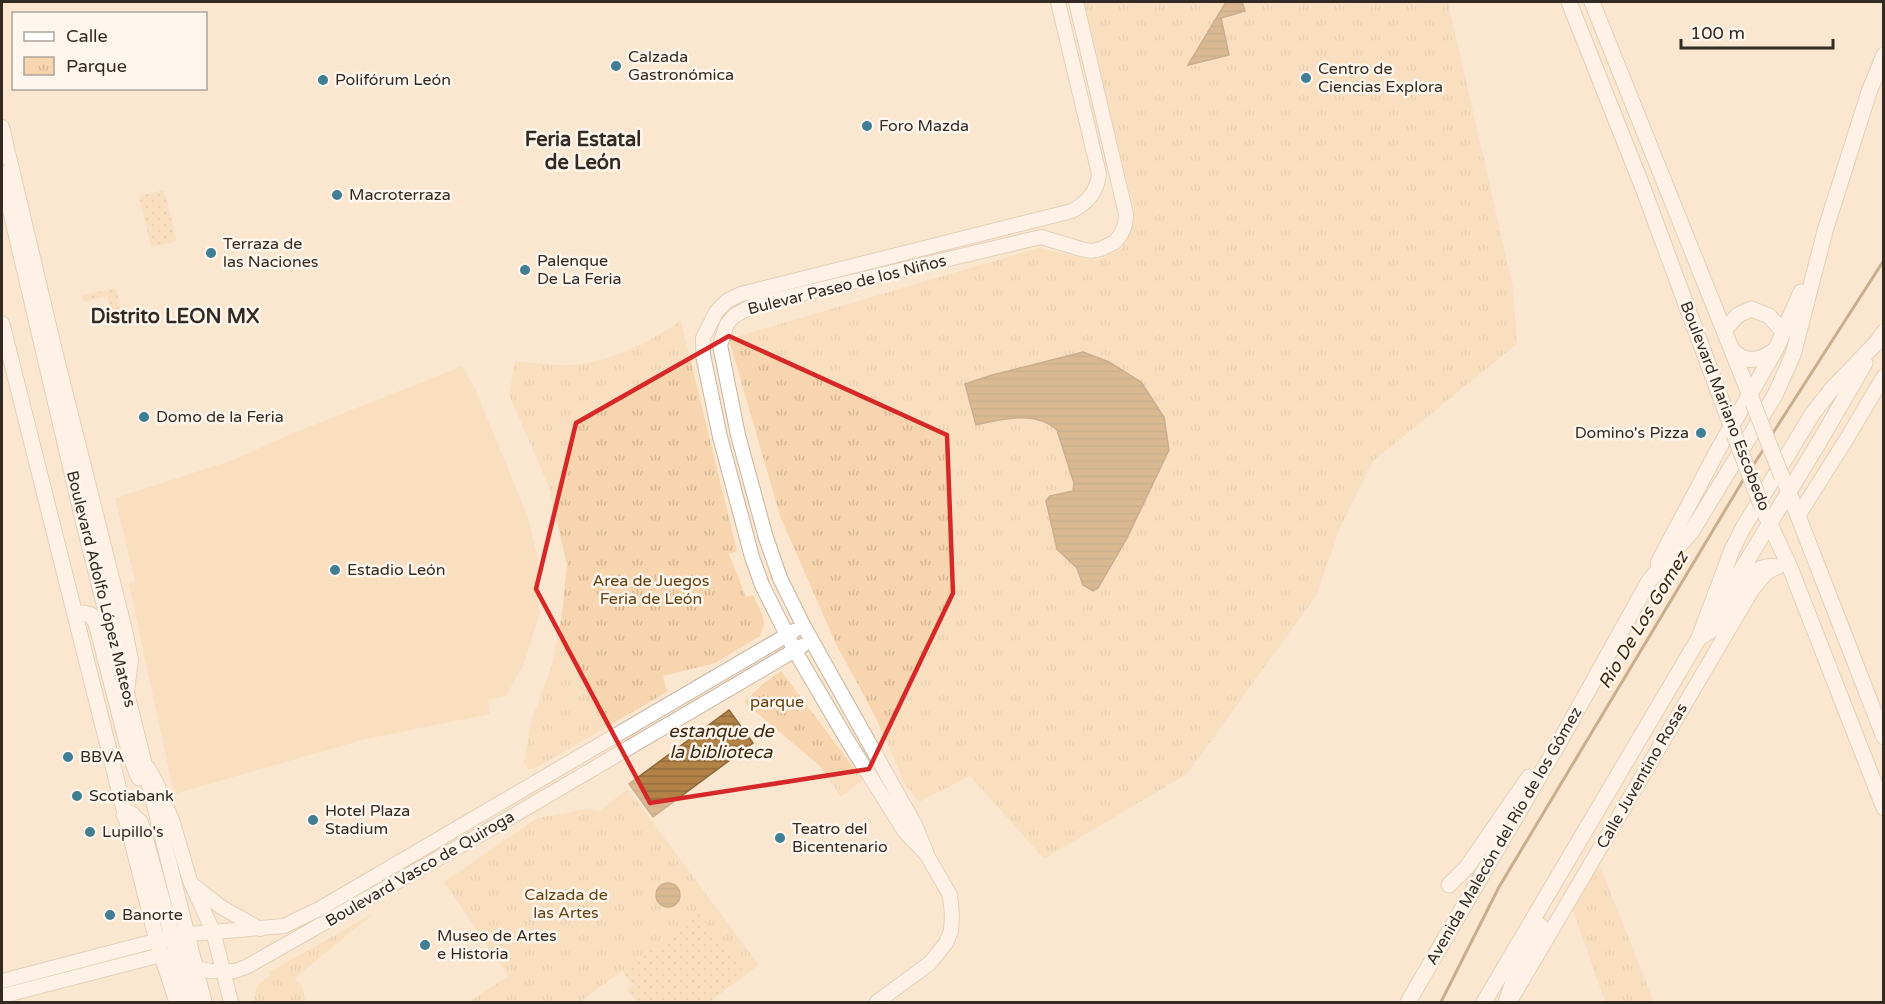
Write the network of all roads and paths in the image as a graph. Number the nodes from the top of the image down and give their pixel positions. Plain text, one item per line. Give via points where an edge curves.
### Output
1 (1058, 2) edge
2 (1076, 2) edge
3 (1569, 2) edge
4 (1593, 2) edge
5 (1884, 55) edge
6 (1608, 100) junction
7 (1633, 105) junction
8 (2, 127) edge
9 (2, 174) edge
10 (1825, 231) junction
11 (2, 324) edge
12 (1724, 330) junction
13 (1784, 332) junction
14 (1880, 337) edge
15 (1730, 346) junction
16 (1776, 349) junction
17 (1884, 376) edge
18 (1719, 395) junction
19 (1752, 399) junction
20 (1733, 430) junction
21 (1719, 448) junction
22 (1789, 492) junction
23 (1798, 516) junction
24 (1769, 522) junction
25 (1813, 555) junction
26 (1783, 566) junction
27 (1649, 581) junction
28 (1797, 587) junction
29 (1836, 613) junction
30 (75, 615) junction
31 (1812, 623) junction
32 (803, 625) junction
33 (786, 636) junction
34 (1699, 638) junction
35 (811, 639) junction
36 (795, 651) junction
37 (127, 695) junction
38 (1884, 737) edge
39 (1560, 741) junction
40 (142, 757) junction
41 (1884, 808) edge
42 (158, 814) junction
43 (1574, 850) junction
44 (928, 857) junction
45 (190, 881) junction
46 (1449, 885) dead end
47 (260, 929) junction
48 (213, 931) junction
49 (169, 941) junction
50 (178, 960) junction
51 (195, 968) junction
52 (224, 972) junction
53 (6, 980) edge
54 (8, 994) edge
55 (186, 999) edge
56 (204, 1002) edge
57 (231, 1002) edge
58 (877, 1002) edge
59 (1408, 1002) edge
60 (1484, 1002) edge
61 (1507, 1002) edge

1 - 33 street, Bulevar Paseo de los Niños via 1099,174 1094,193 1087,201 1072,211 750,291 727,301 708,326 703,355 720,437 752,557
2 - 32 street, Bulevar Paseo de los Niños via 1126,214 1125,225 1115,242 1091,251 1041,237 978,251 754,305 734,316 722,334 724,373 766,538
3 - 6 main road, Boulevard Mariano Escobedo
4 - 7 main road, Boulevard Mariano Escobedo
5 - 10 main road, Avenida Malecón del Río de los Gómez
6 - 7 main road via 1617,105
6 - 18 main road, Boulevard Mariano Escobedo
7 - 12 main road, Boulevard Mariano Escobedo
8 - 37 street via 125,630 131,660
9 - 37 main road, Boulevard Adolfo López Mateos
10 - 13 main road
10 - 27 main road, Avenida Malecón del Río de los Gómez via 1793,355 1775,395 1692,531
11 - 30 main road, Boulevard Adolfo López Mateos
12 - 13 main road via 1738,315 1751,309 1769,316
12 - 15 main road, Boulevard Mariano Escobedo
13 - 16 main road
14 - 22 main road
14 - 34 main road via 1813,413 1743,528
15 - 16 main road via 1737,355 1752,360
15 - 19 main road, Boulevard Mariano Escobedo
16 - 19 main road
17 - 23 street
18 - 20 main road, Boulevard Mariano Escobedo
18 - 21 main road
19 - 20 main road
19 - 22 main road, Boulevard Mariano Escobedo, bridge
20 - 21 main road
20 - 24 main road, Boulevard Mariano Escobedo, bridge
21 - 27 main road
22 - 23 main road, Boulevard Mariano Escobedo
22 - 24 main road
23 - 25 main road, Boulevard Mariano Escobedo
24 - 26 main road, Boulevard Mariano Escobedo
24 - 34 main road
25 - 28 main road via 1800,567
25 - 29 main road, Boulevard Mariano Escobedo
26 - 28 main road, Boulevard Mariano Escobedo
26 - 34 main road via 1768,565 1755,571 1719,624
26 - 61 street, Calle Juventino Rosas via 1766,573 1752,590
27 - 39 main road, Avenida Malecón del Río de los Gómez
28 - 31 main road, Boulevard Mariano Escobedo
29 - 31 main road
29 - 38 main road, Boulevard Mariano Escobedo
30 - 42 main road via 91,615 96,623 130,755
30 - 49 main road, Boulevard Adolfo López Mateos via 124,815
31 - 41 main road, Boulevard Mariano Escobedo
32 - 33 street, Boulevard Vasco de Quiroga
32 - 35 street, Bulevar Paseo de los Niños
33 - 36 street, Bulevar Paseo de los Niños
33 - 47 street, Boulevard Vasco de Quiroga via 321,908 284,926
34 - 43 main road
35 - 36 street, Boulevard Vasco de Quiroga
35 - 44 street, Bulevar Paseo de los Niños via 915,825
36 - 44 street, Bulevar Paseo de los Niños via 905,832
36 - 52 street, Boulevard Vasco de Quiroga via 284,947 246,967
37 - 40 main road, Boulevard Adolfo López Mateos
39 - 46 main road via 1532,773 1467,867
39 - 59 main road, Avenida Malecón del Río de los Gómez
40 - 42 main road, Boulevard Adolfo López Mateos
40 - 45 street via 172,823
42 - 49 main road, Boulevard Adolfo López Mateos
43 - 60 main road
43 - 61 main road via 1557,895 1525,953
44 - 58 street, Bulevar Paseo de los Niños via 950,895 951,931 930,963
45 - 47 street via 221,907
45 - 48 street
47 - 48 street, Boulevard Vasco de Quiroga
48 - 49 street, Boulevard Vasco de Quiroga
48 - 52 street
49 - 50 main road
49 - 51 main road, Boulevard Adolfo López Mateos
49 - 53 street, Boulevard Vasco de Quiroga
49 - 54 street, Boulevard Vasco de Quiroga
49 - 55 main road, Boulevard Adolfo López Mateos
50 - 51 street, Boulevard Vasco de Quiroga
50 - 55 main road
51 - 52 street, Boulevard Vasco de Quiroga
51 - 56 main road, Boulevard Adolfo López Mateos
52 - 57 street
53 - 54 street

